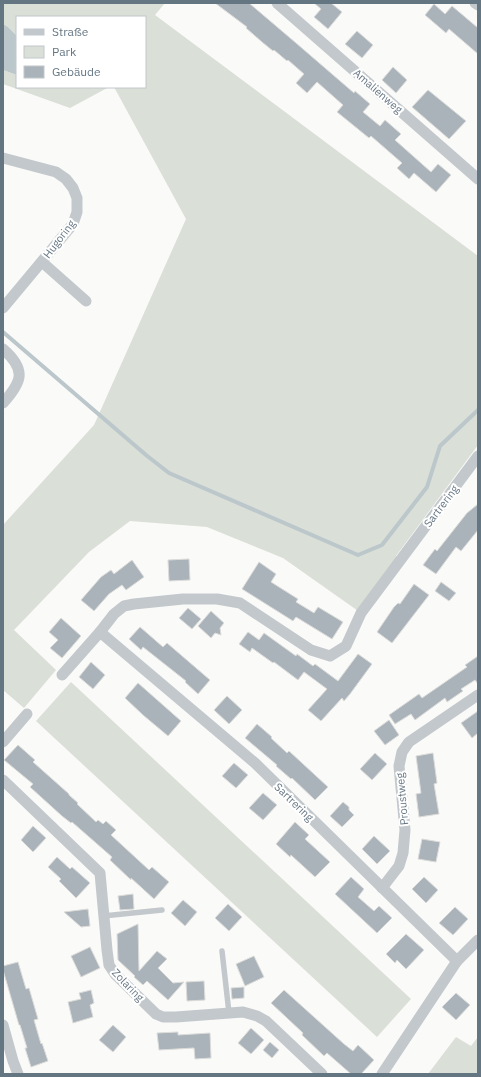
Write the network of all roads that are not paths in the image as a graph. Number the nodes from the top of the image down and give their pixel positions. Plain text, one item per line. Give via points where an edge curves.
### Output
1 (277, 3) edge
2 (475, 3) edge
3 (478, 5) edge
4 (3, 158) edge
5 (478, 179) edge
6 (42, 262) junction
7 (86, 301) dead end
8 (3, 308) edge
9 (3, 349) edge
10 (3, 403) edge
11 (478, 456) edge
12 (100, 632) junction
13 (62, 675) dead end
14 (478, 695) edge
15 (28, 714) dead end
16 (3, 742) edge
17 (3, 780) edge
18 (382, 888) junction
19 (162, 910) dead end
20 (103, 916) junction
21 (478, 940) edge
22 (222, 951) dead end
23 (457, 961) junction
24 (229, 1013) junction
25 (3, 1026) edge
26 (18, 1074) edge
27 (322, 1074) edge
28 (382, 1074) edge

1 - 5 street, Amalienweg
2 - 3 street
4 - 6 street, Hugoring via 56,172 66,178 78,198 73,224
6 - 7 street
6 - 8 street, Hugoring
9 - 10 street via 19,368 20,378
11 - 12 street, Sartrering via 361,613 346,646 330,656 312,650 240,603 217,599 183,599 124,606
12 - 13 street, Sartrering
12 - 18 street, Sartrering via 255,763
14 - 18 street, Proustweg via 409,742 402,752 398,766 404,830 403,854 399,866
15 - 16 street
17 - 20 street, Zolaring via 100,873
18 - 23 street, Sartrering
19 - 20 lane
20 - 24 street, Zolaring via 109,965 156,1014 176,1017
21 - 23 street
22 - 24 lane
23 - 28 street
24 - 27 street, Zolaring via 243,1012 266,1021
25 - 26 street

